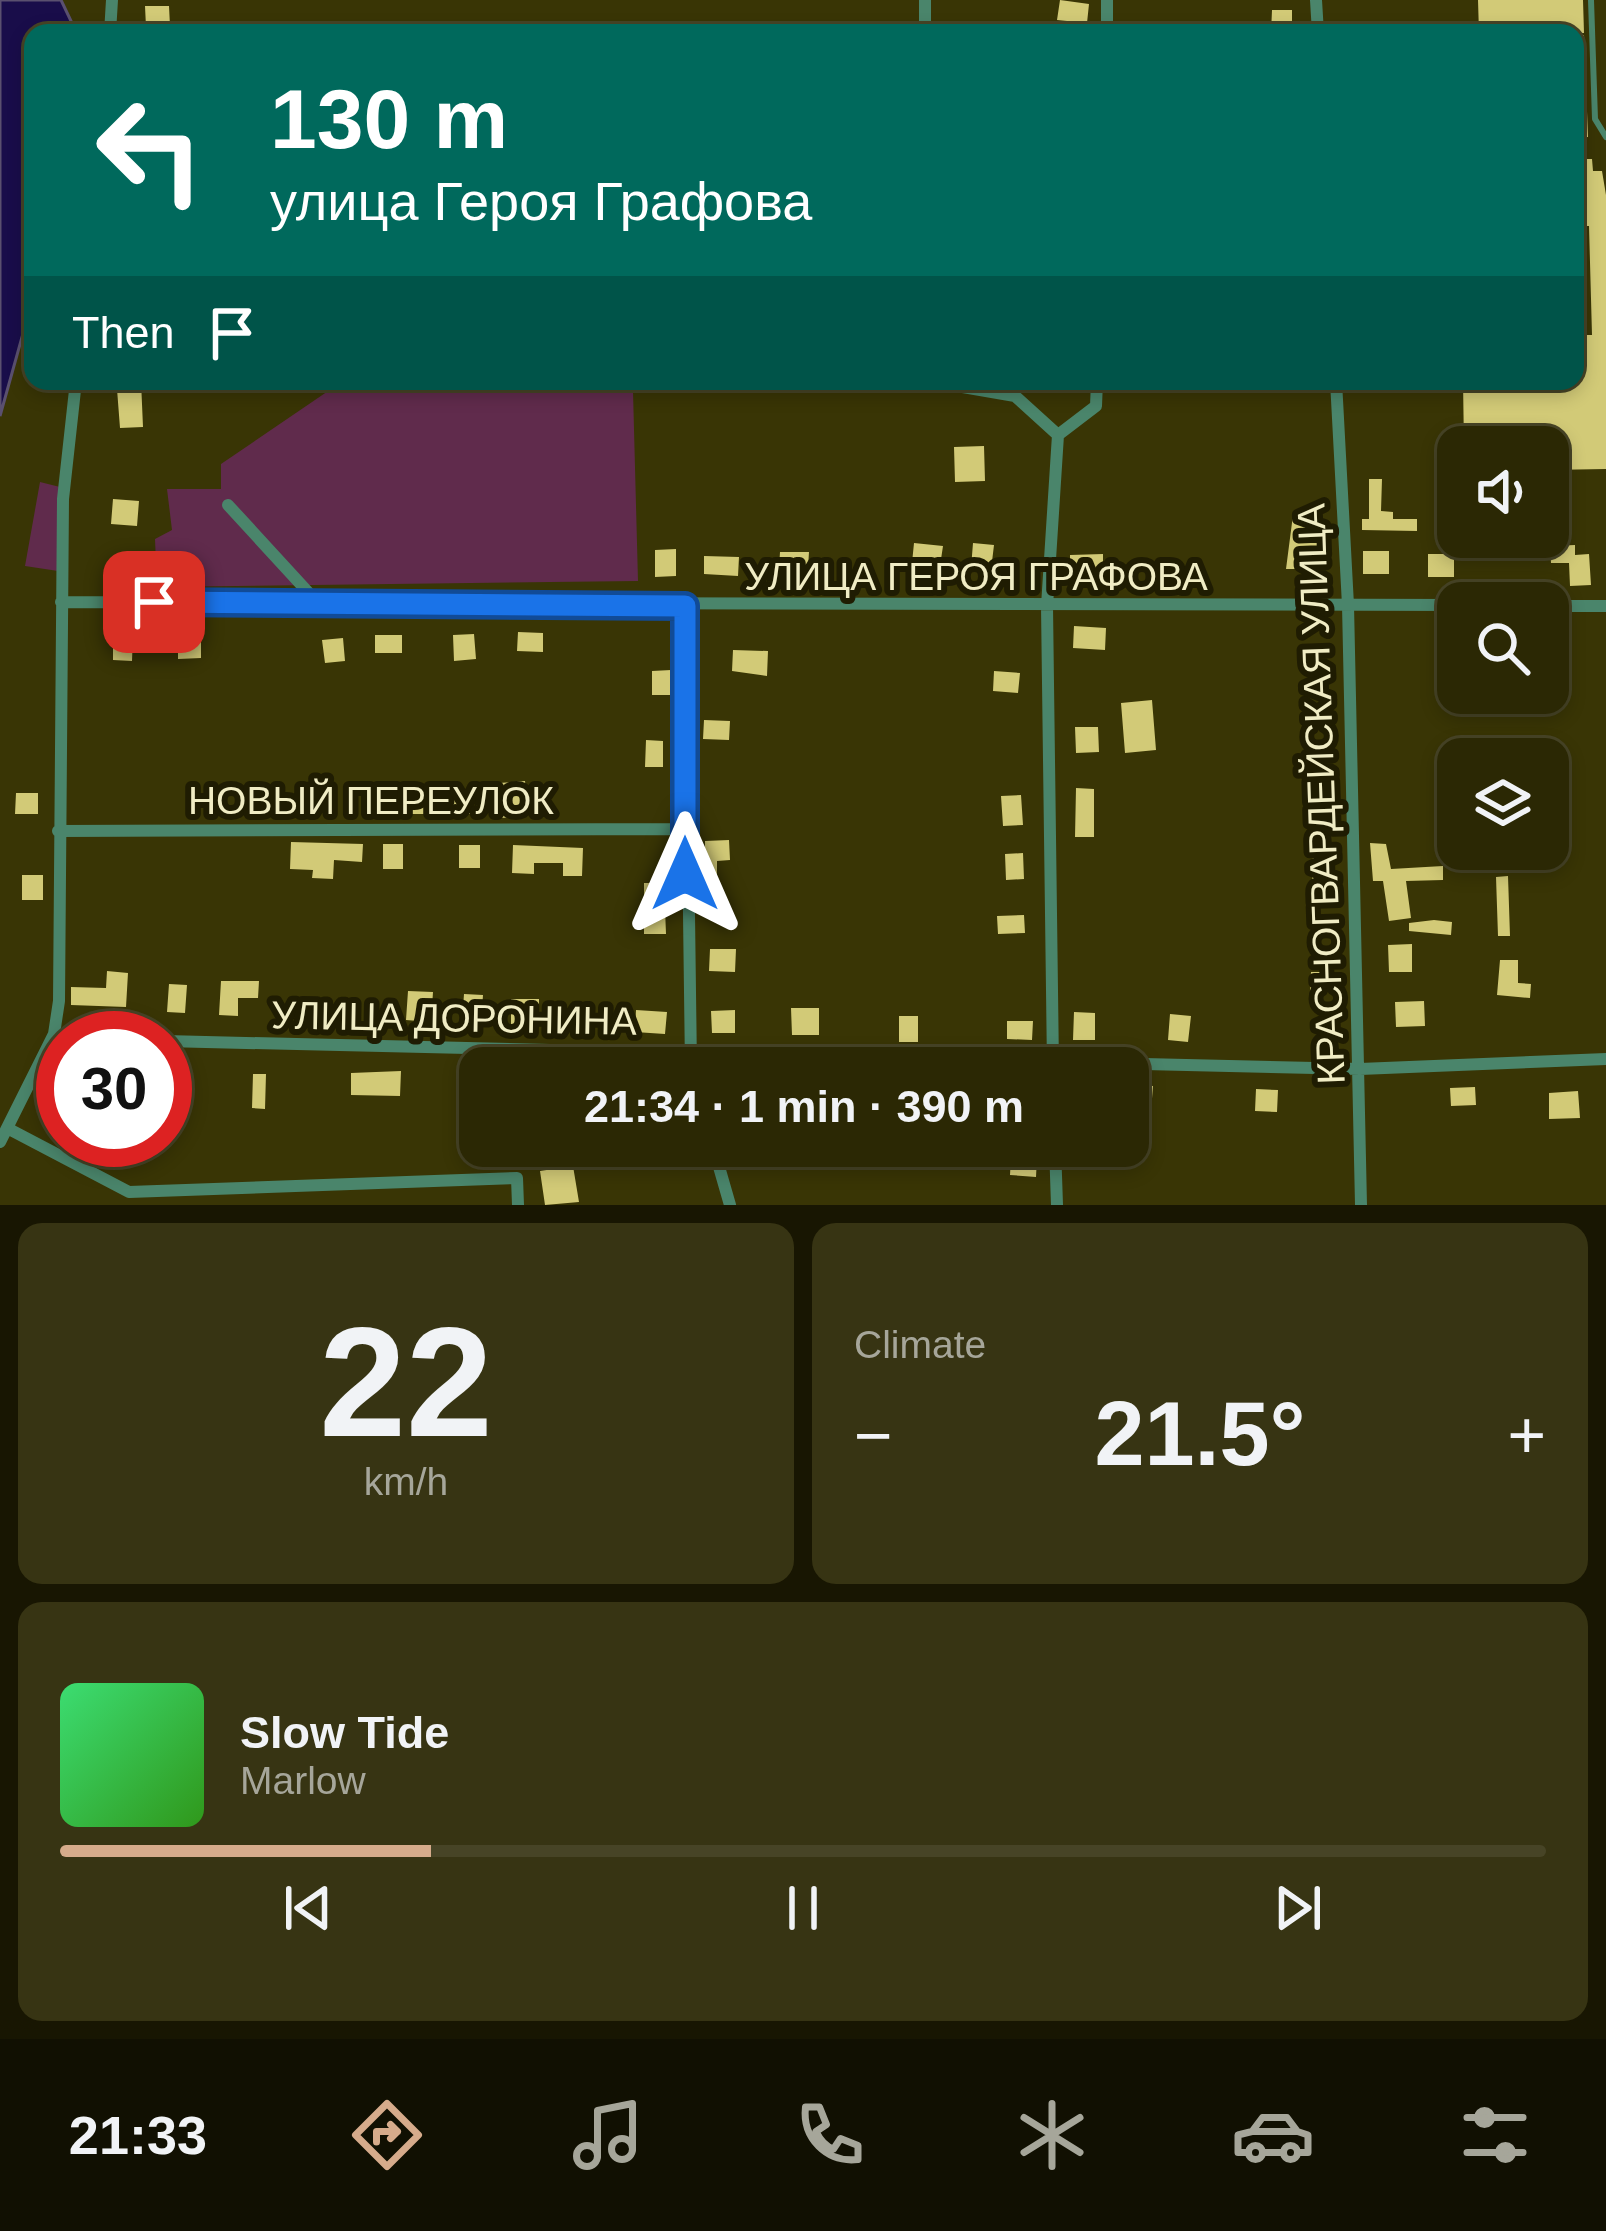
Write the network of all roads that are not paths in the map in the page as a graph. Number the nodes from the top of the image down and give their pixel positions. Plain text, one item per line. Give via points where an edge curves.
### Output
1 (1591, 0) edge
2 (1606, 137) edge
3 (75, 390) edge
4 (980, 390) edge
5 (1096, 390) edge
6 (1336, 390) edge
7 (1058, 436) junction
8 (228, 505) dead end
9 (62, 602) junction
10 (318, 603) junction
11 (1348, 604) junction
12 (1437, 605) edge
13 (685, 606) junction
14 (1047, 606) junction
15 (1569, 606) edge
16 (1606, 606) edge
17 (685, 829) junction
18 (58, 831) junction
19 (54, 1011) edge
20 (192, 1042) edge
21 (687, 1047) edge
22 (1053, 1047) edge
23 (459, 1048) edge
24 (1606, 1059) edge
25 (1149, 1067) edge
26 (1360, 1069) junction
27 (36, 1070) edge
28 (7, 1128) junction
29 (0, 1142) edge
30 (719, 1167) edge
31 (1056, 1167) edge
32 (518, 1205) edge
33 (730, 1205) edge
34 (1057, 1205) edge
35 (1361, 1205) edge

1 - 2 lane via 1595,119
3 - 9 street
4 - 7 street via 1015,396
5 - 7 street via 1096,406
6 - 11 street, КРАСНОГВАРДЕЙСКАЯ УЛИЦА
7 - 14 street
8 - 10 street
9 - 10 street, УЛИЦА ГЕРОЯ ГРАФОВА
9 - 18 street
10 - 13 street, УЛИЦА ГЕРОЯ ГРАФОВА
11 - 12 street, УЛИЦА ГЕРОЯ ГРАФОВА
11 - 14 street, УЛИЦА ГЕРОЯ ГРАФОВА
11 - 26 street, КРАСНОГВАРДЕЙСКАЯ УЛИЦА
13 - 14 street, УЛИЦА ГЕРОЯ ГРАФОВА
13 - 17 street
14 - 22 street
15 - 16 street
17 - 18 street, НОВЫЙ ПЕРЕУЛОК
17 - 21 street
18 - 19 street
20 - 23 street, УЛИЦА ДОРОНИНА
24 - 26 street, УЛИЦА ДОРОНИНА
25 - 26 street, УЛИЦА ДОРОНИНА
26 - 35 street, КРАСНОГВАРДЕЙСКАЯ УЛИЦА
27 - 28 street
28 - 29 street
28 - 32 street via 129,1192 517,1178
30 - 33 street
31 - 34 street

